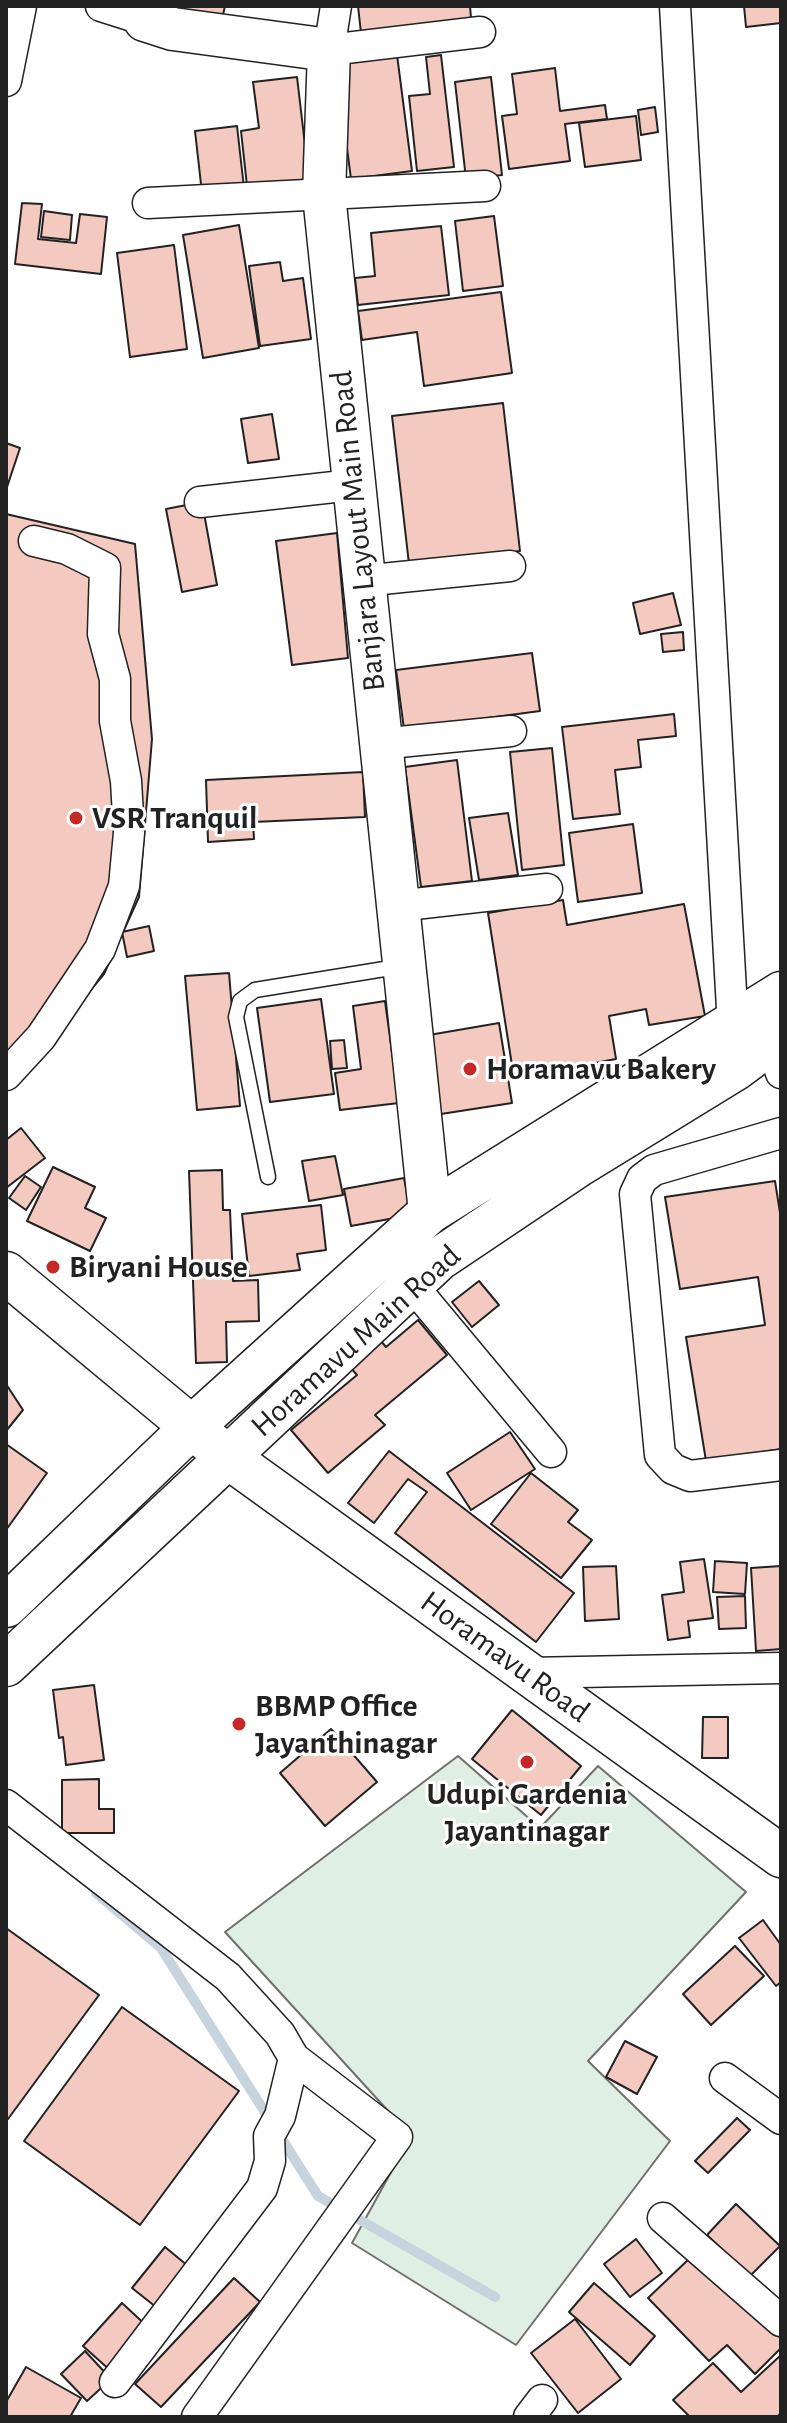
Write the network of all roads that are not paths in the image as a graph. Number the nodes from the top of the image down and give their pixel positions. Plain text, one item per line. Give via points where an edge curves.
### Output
1 (21, 6) edge
2 (101, 6) edge
3 (336, 6) edge
4 (675, 6) edge
5 (146, 13) edge
6 (480, 32) dead end
7 (329, 50) junction
8 (6, 81) edge
9 (485, 186) dead end
10 (324, 195) junction
11 (148, 203) dead end
12 (352, 485) junction
13 (200, 502) dead end
14 (34, 541) dead end
15 (510, 566) dead end
16 (362, 581) junction
17 (511, 731) dead end
18 (379, 744) junction
19 (547, 889) dead end
20 (397, 906) junction
21 (403, 965) junction
22 (781, 993) edge
23 (733, 1026) junction
24 (778, 1050) edge
25 (6, 1075) edge
26 (781, 1133) edge
27 (268, 1177) dead end
28 (430, 1212) junction
29 (6, 1273) edge
30 (411, 1284) junction
31 (193, 1426) junction
32 (551, 1452) dead end
33 (229, 1458) junction
34 (781, 1465) edge
35 (7, 1604) edge
36 (6, 1665) edge
37 (781, 1668) edge
38 (528, 1673) junction
39 (6, 1805) edge
40 (781, 1856) edge
41 (294, 2058) junction
42 (725, 2078) dead end
43 (781, 2119) edge
44 (663, 2218) dead end
45 (781, 2321) edge
46 (115, 2382) dead end
47 (197, 2417) edge

1 - 8 street
2 - 5 street
3 - 7 street
4 - 23 street
5 - 7 street via 173,29
6 - 7 street
7 - 10 street, Banjara Layout Main Road
9 - 10 street
10 - 11 street
10 - 12 street, Banjara Layout Main Road
12 - 13 street
12 - 16 street, Banjara Layout Main Road
14 - 25 street via 67,549 105,568 103,634 115,679 129,833 124,886 100,949 41,1037
15 - 16 street
16 - 18 street, Banjara Layout Main Road
17 - 18 street
18 - 20 street, Banjara Layout Main Road
19 - 20 street
20 - 21 street, Banjara Layout Main Road
21 - 27 lane via 255,990 240,1001 236,1017
21 - 28 street, Banjara Layout Main Road
22 - 23 street, Horamavu Main Road
23 - 28 street, Horamavu Main Road
24 - 30 street, Horamavu Main Road via 737,1068 566,1173 439,1259
26 - 34 street via 654,1170 635,1194 660,1455 673,1469 690,1476
28 - 31 street, Horamavu Main Road
29 - 31 street, Horamavu Road
30 - 32 street
30 - 33 street, Horamavu Main Road
31 - 33 street, Horamavu Road
31 - 35 street, Horamavu Main Road
33 - 36 street, Horamavu Main Road
33 - 38 street, Horamavu Road
37 - 38 street
38 - 40 street, Horamavu Road
39 - 41 street via 228,1977 280,2034
41 - 46 street via 262,2188
41 - 47 street via 397,2137
42 - 43 street
44 - 45 street

